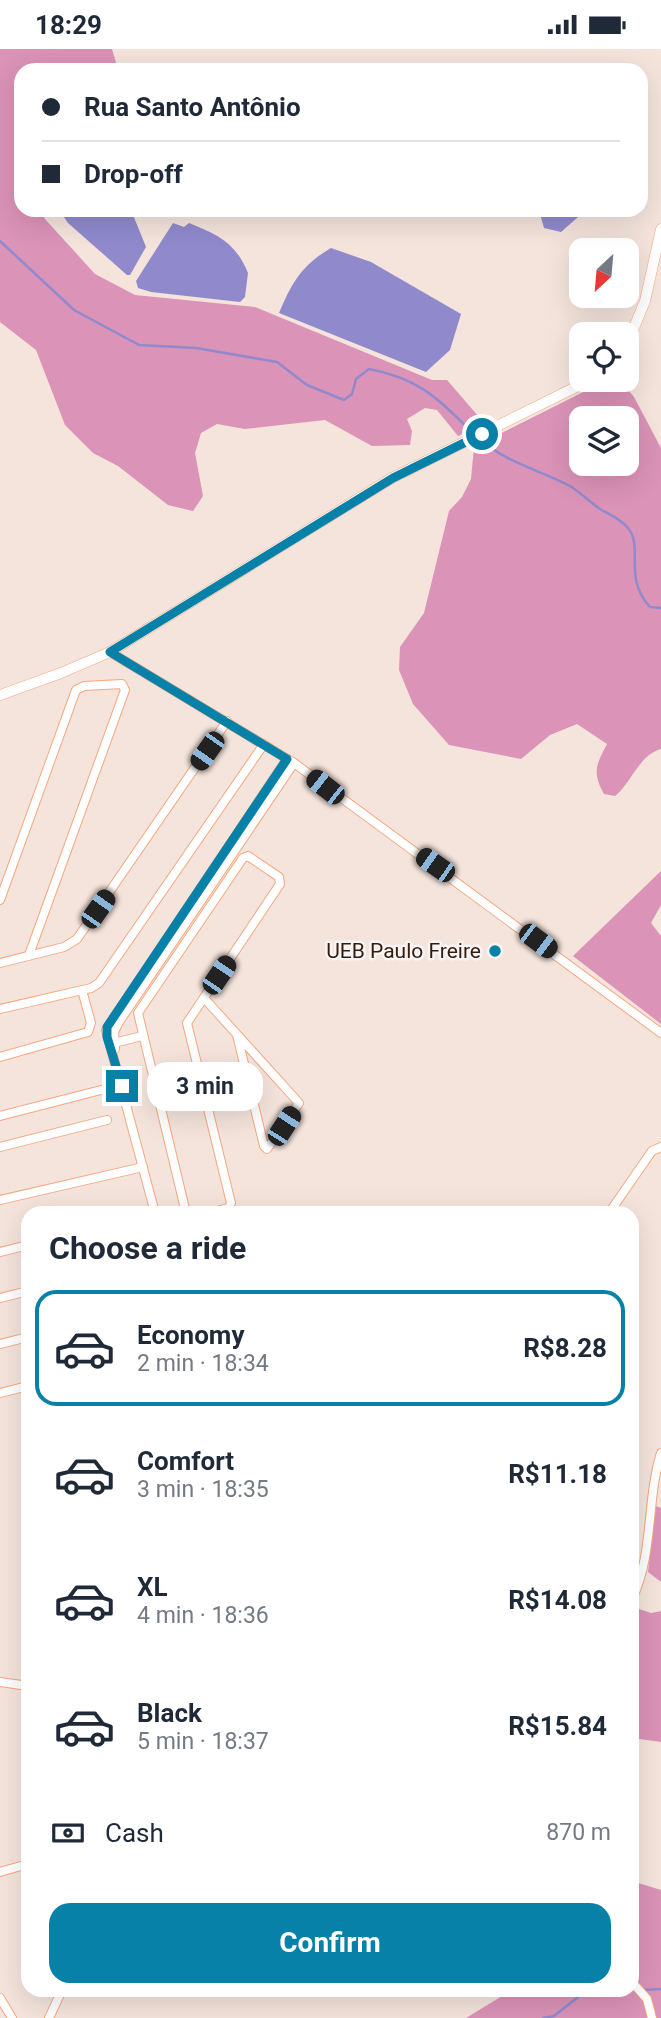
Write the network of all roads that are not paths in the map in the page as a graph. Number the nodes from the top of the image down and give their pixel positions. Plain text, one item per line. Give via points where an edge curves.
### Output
1 (661, 229) edge
2 (636, 322) edge
3 (569, 390) edge
4 (110, 652) junction
5 (0, 695) edge
6 (227, 721) junction
7 (264, 744) junction
8 (290, 761) junction
9 (0, 900) edge
10 (29, 955) junction
11 (0, 963) edge
12 (82, 990) junction
13 (204, 998) junction
14 (0, 1009) edge
15 (661, 1033) edge
16 (237, 1035) junction
17 (142, 1036) junction
18 (112, 1043) junction
19 (0, 1057) edge
20 (101, 1090) dead end
21 (0, 1116) edge
22 (107, 1120) dead end
23 (0, 1147) edge
24 (661, 1147) edge
25 (143, 1167) junction
26 (0, 1200) edge
27 (153, 1206) edge
28 (184, 1206) edge
29 (230, 1206) edge
30 (614, 1206) edge
31 (21, 1247) edge
32 (0, 1252) edge
33 (21, 1293) edge
34 (0, 1298) edge
35 (21, 1339) edge
36 (0, 1344) edge
37 (21, 1388) edge
38 (0, 1393) edge
39 (661, 1453) edge
40 (639, 1582) edge
41 (0, 1682) edge
42 (21, 1684) edge
43 (21, 1866) edge
44 (0, 1872) edge
45 (639, 1990) edge
46 (59, 1997) edge
47 (0, 1998) edge
48 (12, 2018) edge
49 (49, 2018) edge
50 (652, 2018) edge

1 - 2 main road
3 - 4 main road via 358,498
4 - 5 main road
4 - 6 street
6 - 7 street
6 - 10 street via 77,939
7 - 8 street
7 - 12 street via 107,975
8 - 15 street
8 - 18 street via 119,1022
9 - 10 street via 76,690 122,684 125,690
10 - 11 street
12 - 14 street
12 - 19 street via 91,1023 88,1033
13 - 16 street
13 - 17 street via 280,884 279,877 248,856 139,1010
13 - 29 street via 187,1023
16 - 16 street via 299,1103 267,1149 264,1146
17 - 18 street
17 - 28 street
18 - 25 street
20 - 21 street
22 - 23 street
24 - 30 street via 652,1151
25 - 26 street
25 - 27 street
31 - 32 street
33 - 34 street
35 - 36 street
37 - 38 street
39 - 40 street
41 - 42 street
43 - 44 street
45 - 50 street
46 - 49 street
47 - 48 street

